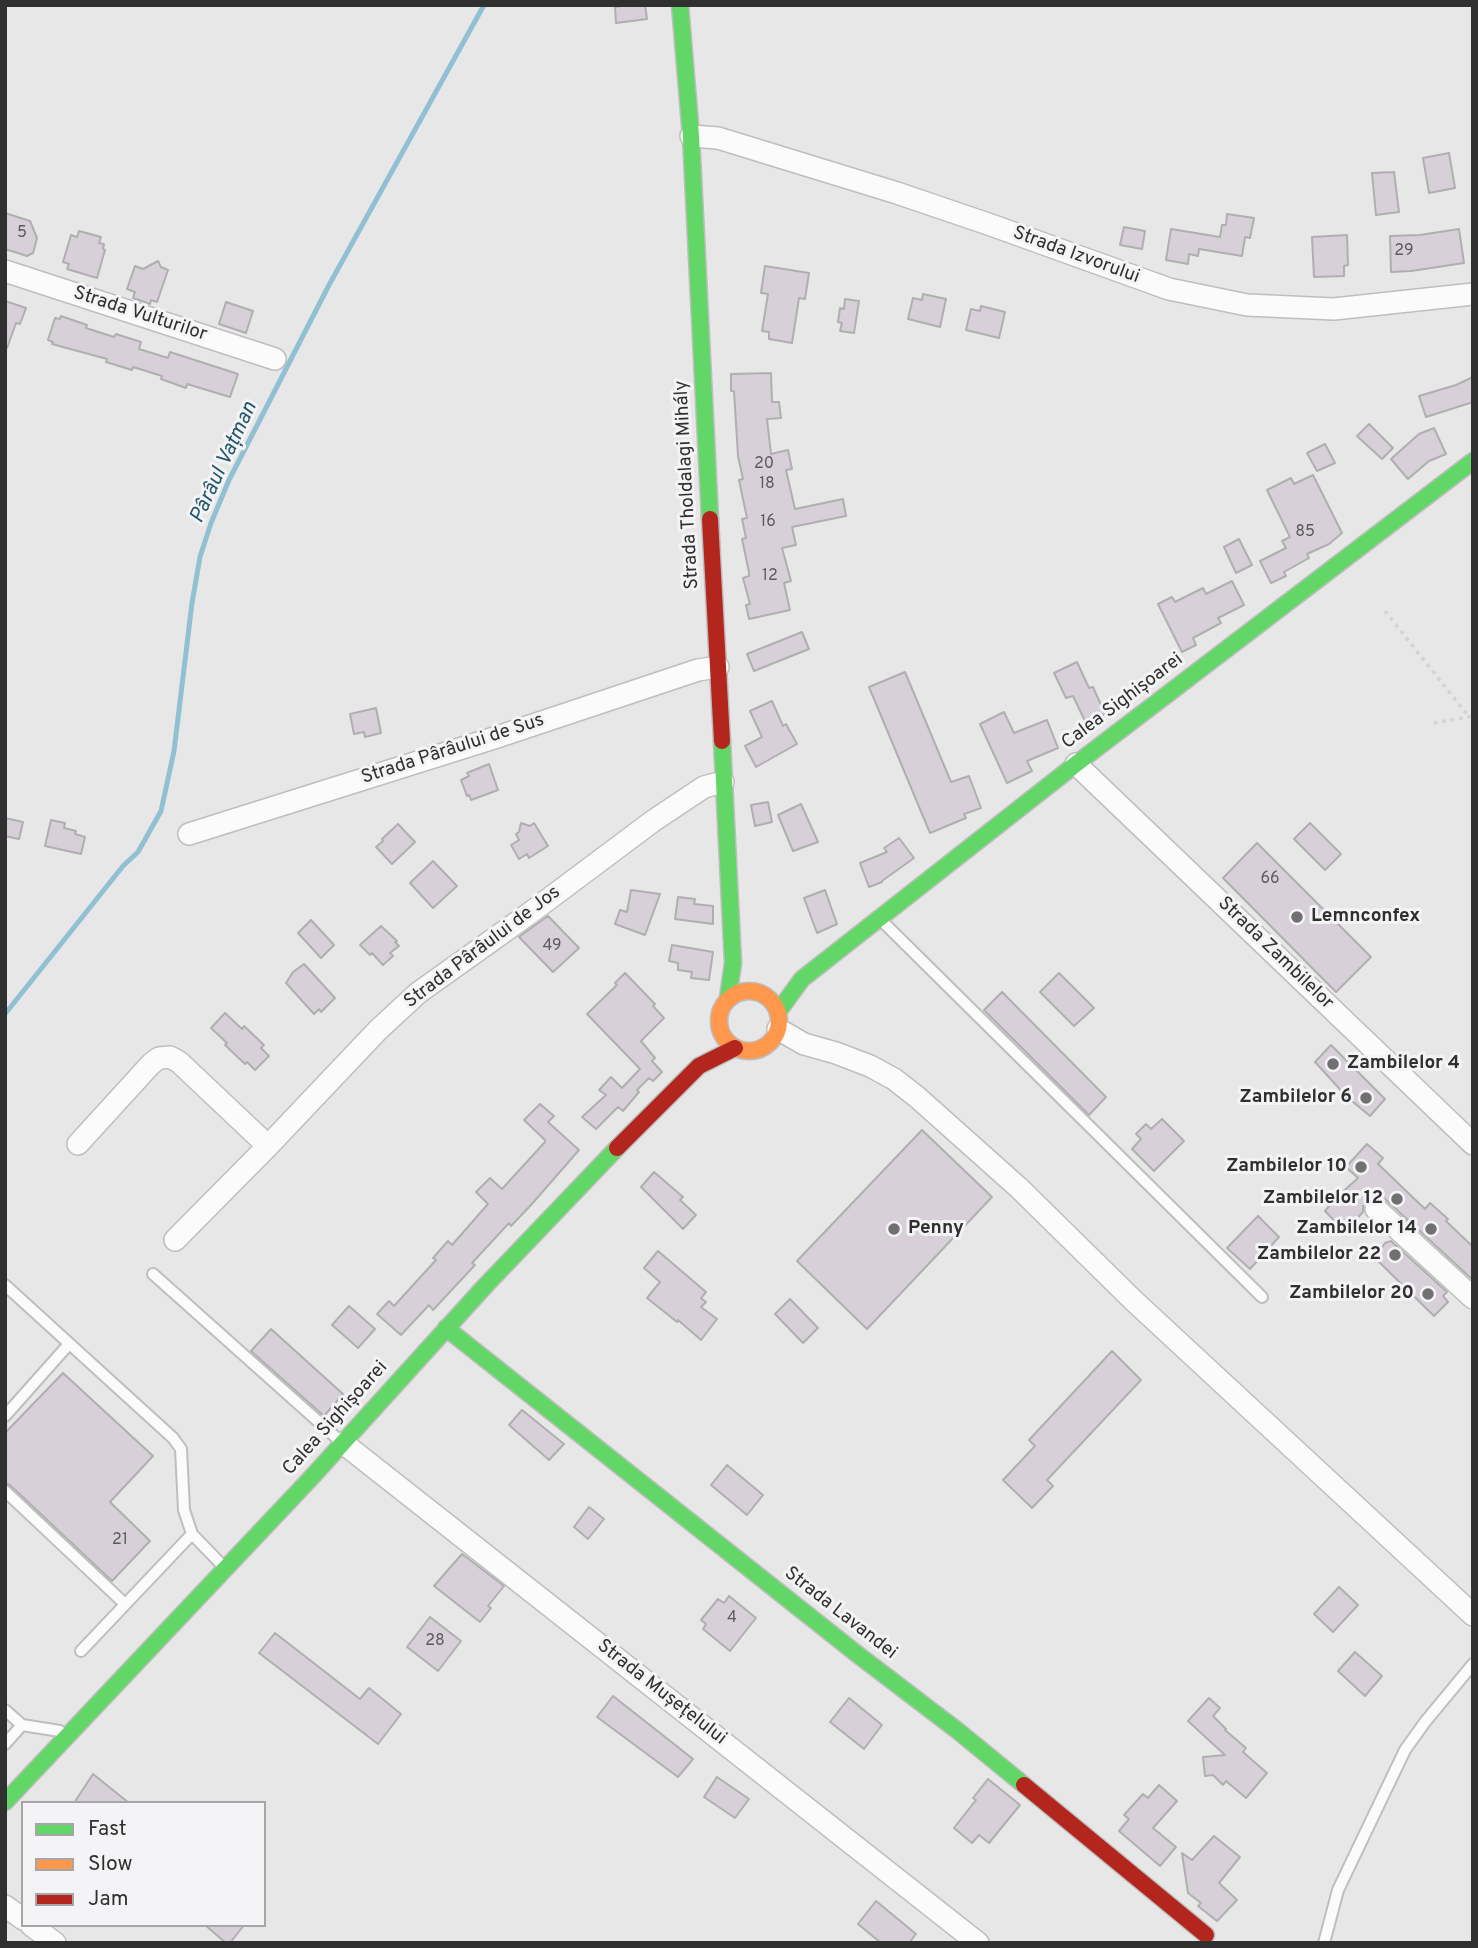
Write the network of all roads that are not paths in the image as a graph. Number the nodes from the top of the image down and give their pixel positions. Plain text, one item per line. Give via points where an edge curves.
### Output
1 (680, 5) edge
2 (691, 136) junction
3 (5, 271) edge
4 (1473, 294) edge
5 (275, 359) dead end
6 (1473, 461) edge
7 (718, 667) junction
8 (1076, 764) junction
9 (723, 782) junction
10 (188, 834) dead end
11 (879, 919) junction
12 (733, 963) junction
13 (802, 979) junction
14 (755, 992) junction
15 (728, 998) junction
16 (775, 1028) junction
17 (719, 1030) junction
18 (736, 1048) junction
19 (699, 1066) junction
20 (78, 1144) dead end
21 (1473, 1144) edge
22 (268, 1146) junction
23 (1376, 1209) dead end
24 (175, 1240) dead end
25 (153, 1274) dead end
26 (5, 1285) edge
27 (1262, 1297) dead end
28 (1473, 1298) edge
29 (446, 1328) junction
30 (69, 1344) junction
31 (5, 1416) edge
32 (343, 1443) junction
33 (5, 1491) edge
34 (192, 1534) junction
35 (225, 1568) junction
36 (125, 1604) junction
37 (1473, 1615) edge
38 (81, 1650) dead end
39 (1473, 1664) edge
40 (5, 1710) edge
41 (22, 1725) junction
42 (70, 1733) junction
43 (5, 1744) edge
44 (5, 1802) edge
45 (5, 1906) edge
46 (21, 1918) edge
47 (34, 1927) edge
48 (1206, 1935) dead end
49 (55, 1943) edge
50 (978, 1943) edge
51 (1324, 1943) edge

1 - 2 main road, Strada Tholdalagi Mihály
2 - 4 street, Strada Izvorului via 718,138 897,193 1169,289 1234,303 1334,309
2 - 7 main road, Strada Tholdalagi Mihály
3 - 5 street, Strada Vulturilor
6 - 8 main road, Calea Sighișoarei
7 - 9 main road, Strada Tholdalagi Mihály
7 - 10 street, Strada Pârâului de Sus
8 - 11 main road, Calea Sighișoarei
8 - 21 street, Strada Zambilelor
9 - 12 main road, Strada Tholdalagi Mihály
9 - 22 street, Strada Pârâului de Jos via 704,787 653,821 418,993
11 - 13 main road, Calea Sighișoarei
11 - 27 lane
12 - 14 main road, Strada Tholdalagi Mihály
12 - 15 main road, Strada Tholdalagi Mihály
13 - 14 main road, Calea Sighișoarei
13 - 16 main road, Calea Sighișoarei
14 - 15 main road via 737,992
14 - 16 main road via 772,1001
15 - 17 main road via 721,1007
16 - 18 main road via 753,1051
16 - 37 street via 804,1044 870,1066 926,1104
17 - 18 main road
17 - 19 main road, Calea Sighișoarei
18 - 19 main road, Calea Sighișoarei
19 - 29 main road, Calea Sighișoarei
20 - 22 street via 151,1064 170,1057
22 - 24 street, Strada Pârâului de Jos
23 - 28 street
25 - 32 lane
26 - 30 lane
29 - 32 main road, Calea Sighișoarei
29 - 48 main road, Strada Lavandei via 978,1747
30 - 31 lane
30 - 34 lane via 181,1449 184,1510
32 - 35 main road, Calea Sighișoarei
32 - 50 street, Strada Mușețelului
33 - 36 lane
34 - 35 lane
34 - 36 lane
35 - 42 main road, Calea Sighișoarei
36 - 38 lane
39 - 51 lane via 1405,1750 1338,1890
40 - 41 lane
41 - 42 lane
41 - 43 lane
42 - 44 main road, Calea Sighișoarei
45 - 46 street
47 - 49 street

